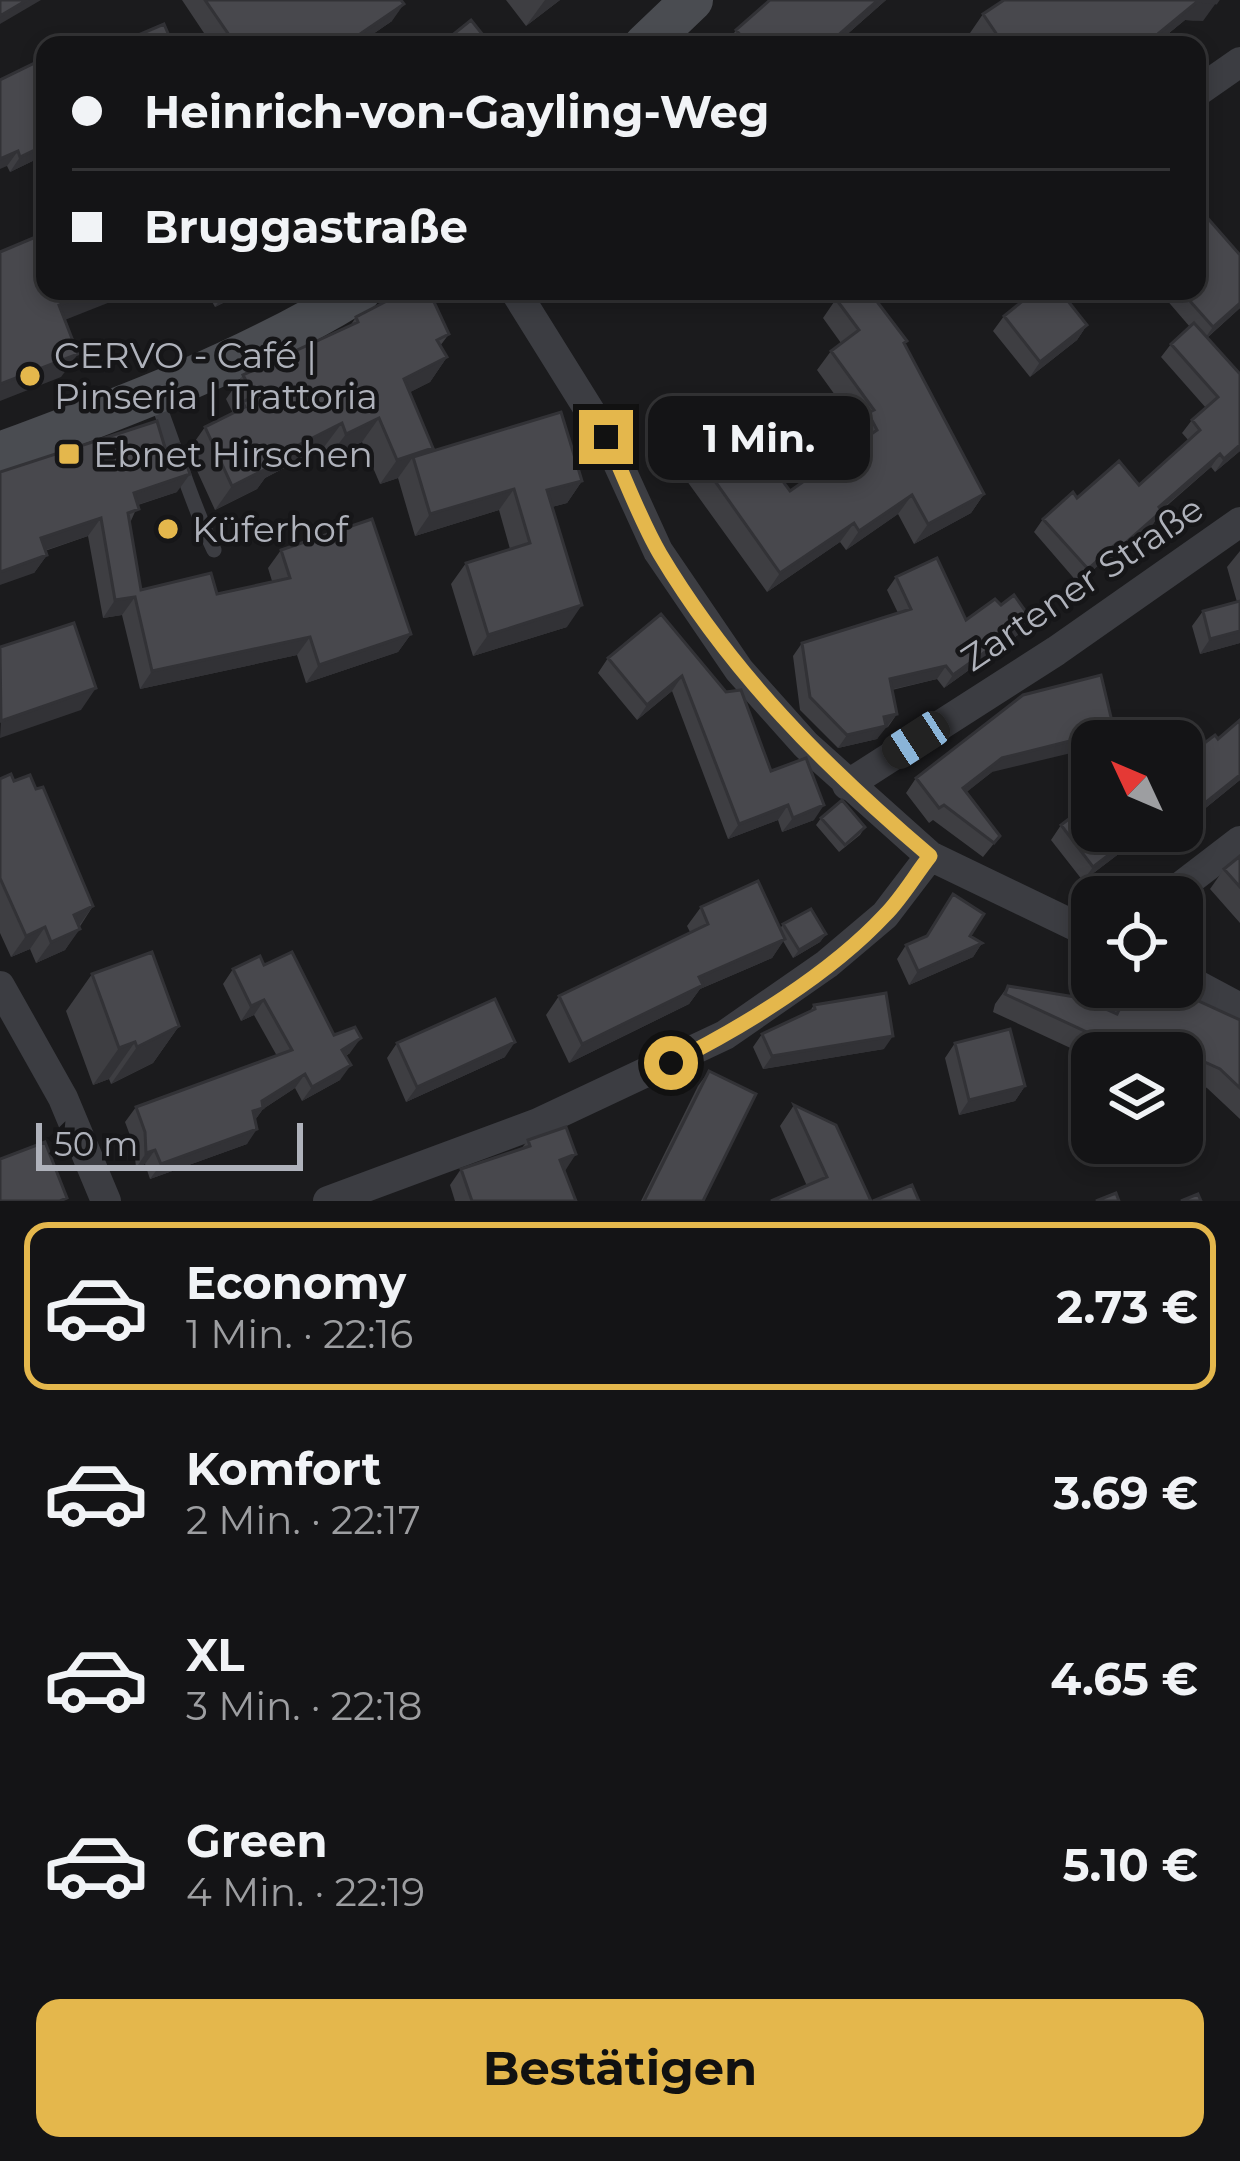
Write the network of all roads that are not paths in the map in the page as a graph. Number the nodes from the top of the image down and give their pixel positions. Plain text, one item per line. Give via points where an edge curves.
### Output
1 (692, 0) edge
2 (654, 36) edge
3 (1240, 62) edge
4 (1206, 86) edge
5 (345, 300) edge
6 (521, 300) edge
7 (155, 395) junction
8 (0, 453) edge
9 (1240, 522) edge
10 (214, 550) dead end
11 (847, 785) junction
12 (1240, 841) edge
13 (930, 856) junction
14 (1194, 876) edge
15 (1071, 924) edge
16 (0, 986) edge
17 (1203, 988) edge
18 (1240, 1008) edge
19 (106, 1201) edge
20 (328, 1201) edge

1 - 2 main road
3 - 4 street
5 - 7 main road
6 - 11 street via 606,437 658,551 695,608 739,670
7 - 8 main road
7 - 10 lane
9 - 11 street, Zartener Straße
11 - 13 street
12 - 14 street
13 - 15 street
13 - 20 street via 885,915 725,1035 538,1123
16 - 19 street via 63,1098
17 - 18 street

